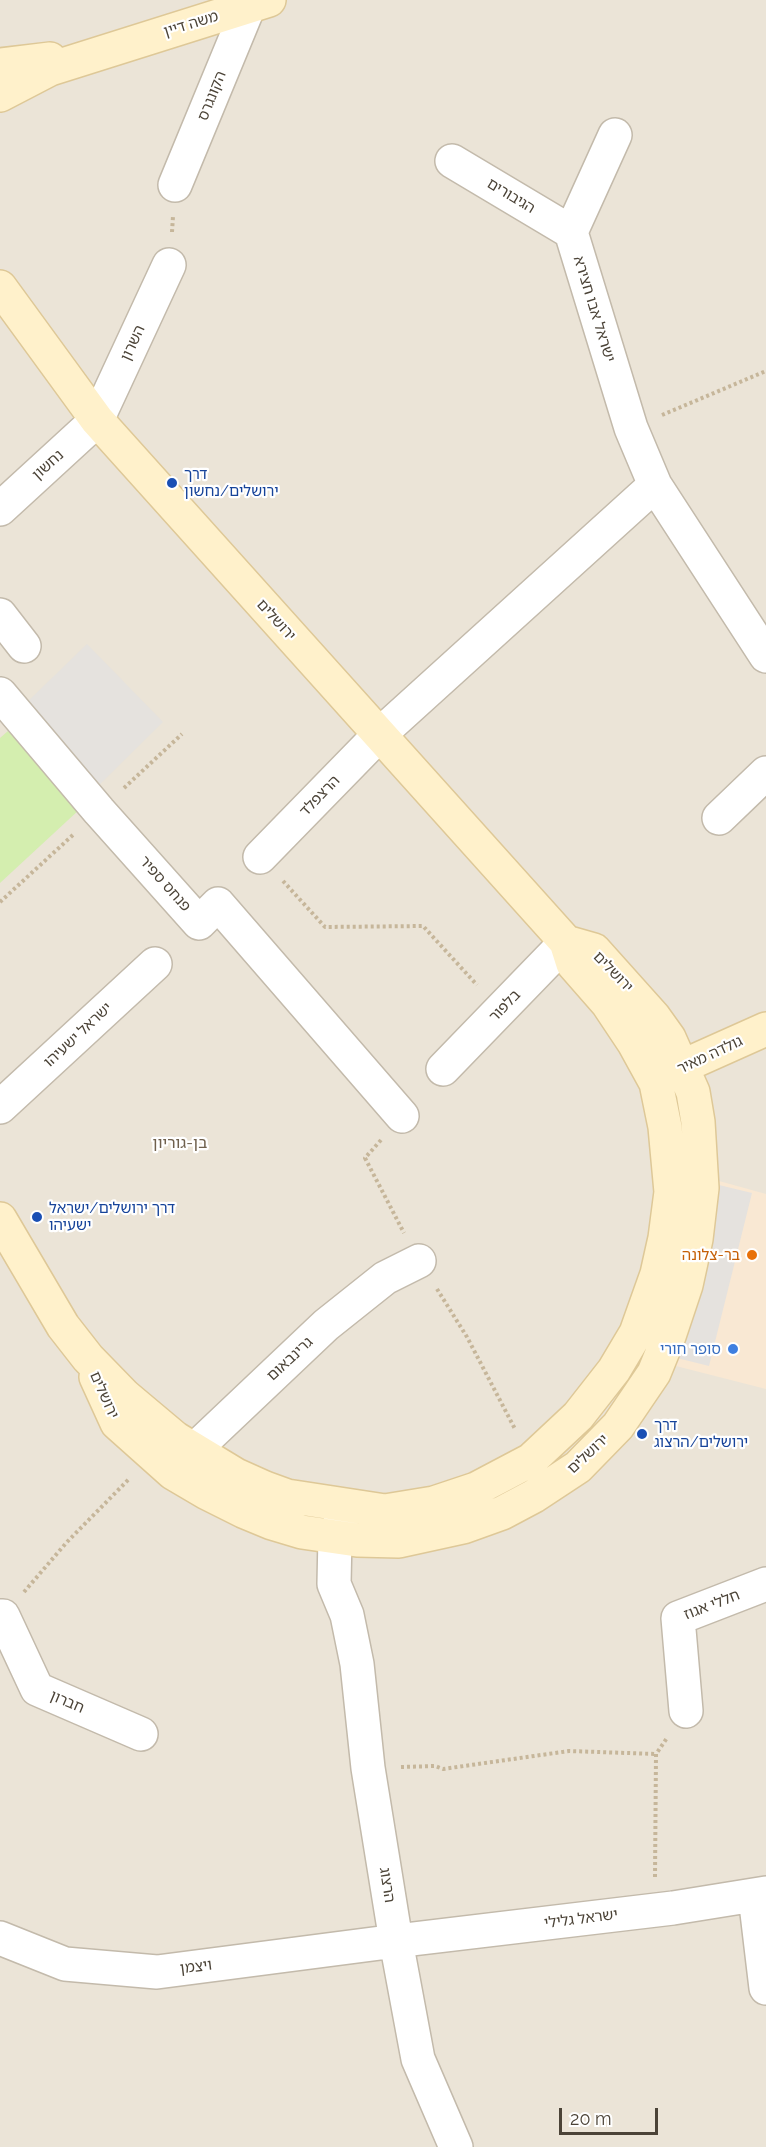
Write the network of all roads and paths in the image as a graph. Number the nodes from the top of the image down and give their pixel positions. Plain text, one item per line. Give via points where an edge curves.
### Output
1 (259, 3) edge
2 (114, 48) junction
3 (0, 64) edge
4 (0, 95) edge
5 (615, 135) dead end
6 (452, 161) dead end
7 (175, 185) joint
8 (571, 232) junction
9 (169, 265) joint
10 (0, 287) edge
11 (766, 370) edge
12 (97, 420) junction
13 (631, 428) junction
14 (655, 485) junction
15 (0, 509) edge
16 (0, 615) edge
17 (24, 646) dead end
18 (766, 656) edge
19 (0, 694) edge
20 (379, 735) junction
21 (766, 773) edge
22 (719, 818) dead end
23 (260, 856) joint
24 (567, 942) junction
25 (155, 964) dead end
26 (501, 1011) junction
27 (766, 1029) edge
28 (443, 1069) dead end
29 (668, 1075) junction
30 (0, 1107) edge
31 (402, 1116) joint
32 (0, 1219) edge
33 (419, 1261) junction
34 (173, 1459) junction
35 (531, 1460) junction
36 (346, 1506) junction
37 (346, 1538) junction
38 (766, 1584) edge
39 (1, 1616) edge
40 (686, 1710) joint
41 (141, 1734) dead end
42 (656, 1754) junction
43 (369, 1768) junction
44 (760, 1894) edge
45 (654, 1910) junction
46 (0, 1938) edge
47 (396, 1941) junction
48 (766, 1988) edge
49 (456, 2147) edge

1 - 2 street, משה דיין
1 - 7 street, הקונגרס
2 - 3 street, משה דיין
2 - 4 street, משה דיין via 50,69
5 - 8 street
6 - 8 street, הגיבורים
7 - 9 path
8 - 13 street, ישראל אבו חצירא
9 - 12 street, השרון
10 - 12 street, ירושלים
11 - 13 path
12 - 15 street, נחשון
12 - 20 street, ירושלים
13 - 14 street, ישראל אבו חצירא
14 - 18 street, ישראל אבו חצירא
14 - 20 street
16 - 17 street
19 - 31 street, פנחס ספיר via 199,923 218,904
20 - 23 street, הרצפלד
20 - 24 street, ירושלים
21 - 22 street
23 - 26 path via 325,927 423,926
24 - 26 street, בלפור
24 - 29 street, ירושלים via 594,950 654,1017 669,1038
25 - 30 street, ישראל ישעיהו
26 - 28 street, בלפור
27 - 29 street, גולדה מאיר
29 - 35 street, ירושלים via 665,1127 671,1192 657,1274 636,1333 614,1370 578,1416
29 - 37 street, ירושלים via 693,1092 702,1188 696,1239 686,1285 654,1374 618,1426 578,1467 502,1513 463,1527 399,1541
31 - 33 path via 365,1158
32 - 34 street, ירושלים via 63,1326 88,1358 117,1423
33 - 34 street, גרינבאום via 385,1278 326,1325
33 - 35 path via 467,1337
34 - 36 street, ירושלים via 236,1475 287,1496
34 - 37 street, ירושלים via 207,1493 272,1523
34 - 39 path via 67,1542
35 - 36 street, ירושלים via 476,1489 434,1503 385,1511
36 - 37 street, הרצוג
37 - 43 street, הרצוג via 334,1584 347,1615 357,1664
38 - 40 street, חללי אגוז via 678,1618
39 - 41 street, חברון via 37,1689
40 - 42 path
42 - 43 path via 569,1751 443,1769
42 - 45 path
43 - 47 street, הרצוג
44 - 45 street, ישראל גלילי
44 - 48 street
45 - 47 street, ישראל גלילי
46 - 47 street, ויצמן via 65,1964 157,1972
47 - 49 street, הרצוג via 417,2059

